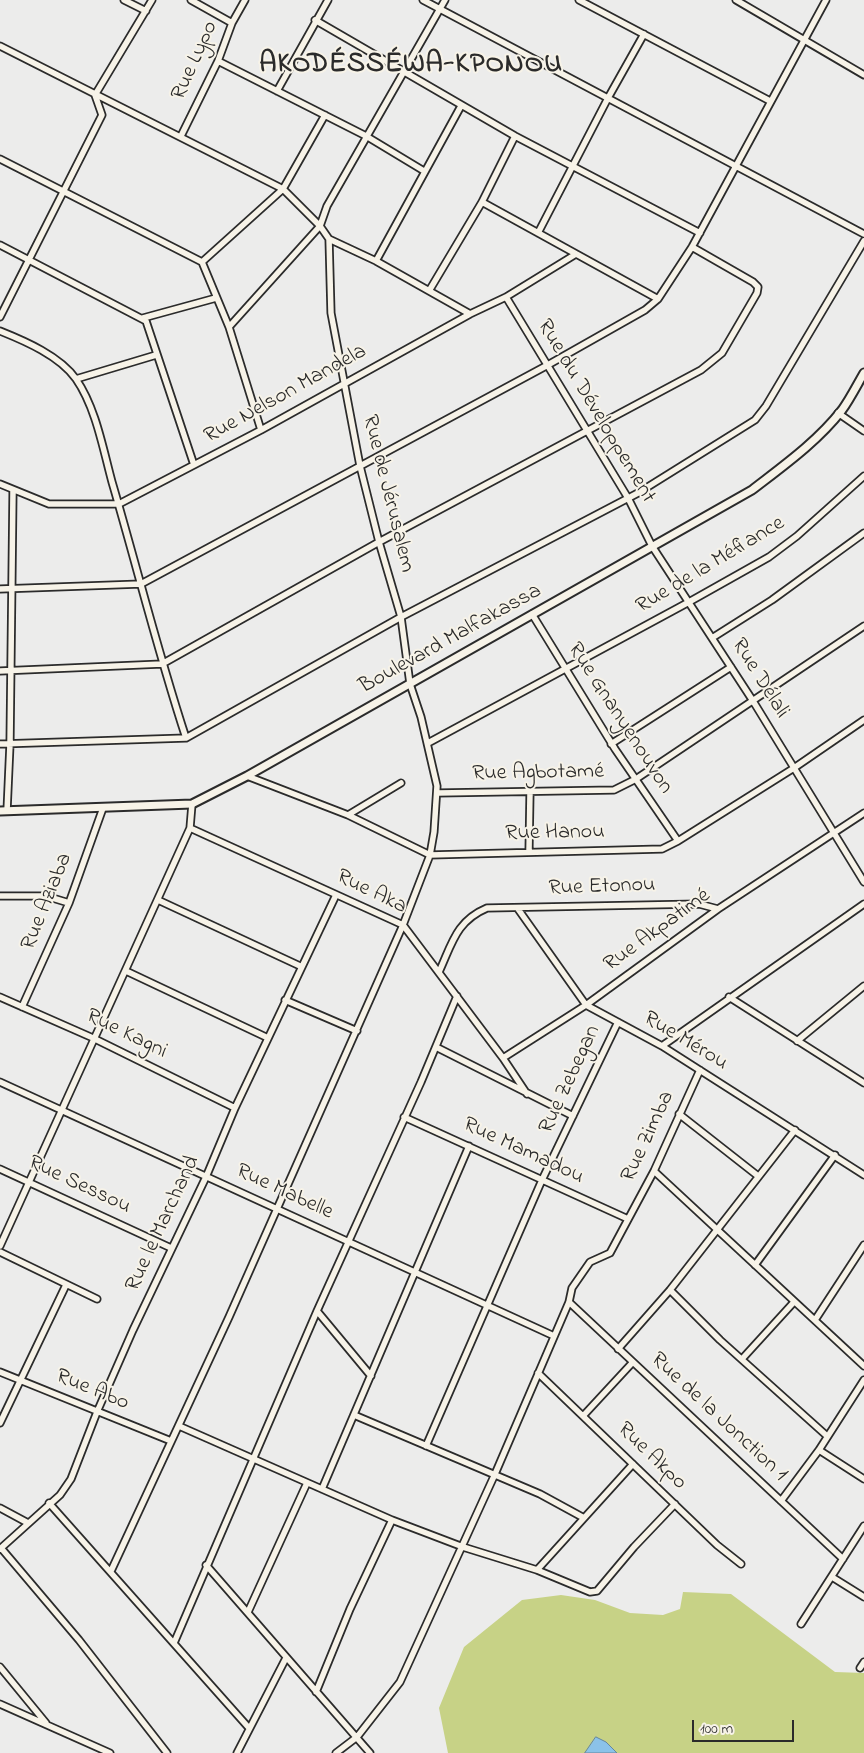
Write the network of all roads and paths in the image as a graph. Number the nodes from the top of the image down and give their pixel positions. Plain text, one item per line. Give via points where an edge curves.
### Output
1 (124, 0) edge
2 (152, 0) edge
3 (191, 0) edge
4 (245, 0) edge
5 (328, 0) edge
6 (423, 0) edge
7 (445, 0) edge
8 (579, 0) edge
9 (736, 0) edge
10 (826, 0) edge
11 (439, 9) junction
12 (146, 11) junction
13 (315, 20) junction
14 (232, 23) junction
15 (644, 34) junction
16 (804, 40) junction
17 (0, 46) edge
18 (218, 61) junction
19 (404, 73) junction
20 (864, 75) edge
21 (277, 91) junction
22 (95, 95) junction
23 (608, 98) junction
24 (770, 101) junction
25 (461, 106) junction
26 (325, 115) junction
27 (181, 136) junction
28 (366, 136) junction
29 (515, 136) junction
30 (0, 159) edge
31 (573, 166) junction
32 (735, 166) junction
33 (424, 171) junction
34 (283, 189) junction
35 (65, 192) junction
36 (482, 202) junction
37 (320, 226) junction
38 (538, 233) junction
39 (700, 233) junction
40 (864, 234) edge
41 (329, 239) junction
42 (864, 241) edge
43 (0, 245) edge
44 (692, 247) junction
45 (576, 254) junction
46 (30, 260) junction
47 (376, 261) junction
48 (202, 262) junction
49 (429, 290) junction
50 (506, 297) junction
51 (216, 298) junction
52 (658, 300) junction
53 (470, 314) junction
54 (0, 317) edge
55 (143, 318) junction
56 (229, 327) junction
57 (0, 331) edge
58 (156, 354) junction
59 (546, 366) junction
60 (864, 373) edge
61 (76, 379) junction
62 (343, 385) junction
63 (838, 413) junction
64 (261, 430) junction
65 (864, 431) edge
66 (586, 433) junction
67 (194, 465) junction
68 (360, 466) junction
69 (864, 476) edge
70 (0, 484) edge
71 (13, 491) junction
72 (628, 498) junction
73 (119, 504) junction
74 (864, 533) edge
75 (379, 542) junction
76 (652, 546) junction
77 (141, 584) junction
78 (0, 589) edge
79 (11, 589) junction
80 (689, 602) junction
81 (532, 614) junction
82 (401, 617) junction
83 (864, 626) edge
84 (712, 638) junction
85 (162, 664) junction
86 (731, 667) junction
87 (0, 670) edge
88 (11, 670) junction
89 (566, 670) junction
90 (410, 684) junction
91 (753, 702) junction
92 (864, 720) edge
93 (186, 738) junction
94 (428, 743) junction
95 (0, 744) edge
96 (10, 744) junction
97 (611, 744) junction
98 (794, 768) junction
99 (247, 776) junction
100 (636, 779) junction
101 (401, 783) dead end
102 (530, 792) junction
103 (438, 793) junction
104 (192, 804) junction
105 (103, 808) junction
106 (3, 811) edge
107 (864, 814) edge
108 (348, 815) junction
109 (190, 828) junction
110 (834, 833) junction
111 (678, 842) junction
112 (528, 851) junction
113 (430, 855) junction
114 (864, 882) edge
115 (336, 894) junction
116 (0, 896) edge
117 (158, 900) junction
118 (69, 903) junction
119 (864, 904) edge
120 (518, 909) junction
121 (718, 909) junction
122 (403, 925) junction
123 (300, 966) junction
124 (126, 971) junction
125 (439, 972) junction
126 (864, 986) edge
127 (457, 996) junction
128 (0, 997) edge
129 (730, 997) junction
130 (286, 1000) junction
131 (586, 1005) junction
132 (22, 1007) junction
133 (618, 1022) junction
134 (357, 1031) junction
135 (94, 1038) junction
136 (268, 1038) junction
137 (798, 1041) junction
138 (662, 1046) junction
139 (436, 1047) junction
140 (503, 1058) junction
141 (700, 1070) junction
142 (0, 1082) edge
143 (864, 1083) edge
144 (527, 1094) junction
145 (235, 1108) junction
146 (61, 1110) junction
147 (679, 1114) junction
148 (404, 1116) junction
149 (573, 1116) junction
150 (795, 1130) junction
151 (469, 1146) junction
152 (834, 1156) junction
153 (0, 1169) edge
154 (654, 1171) junction
155 (864, 1175) edge
156 (758, 1176) junction
157 (206, 1177) junction
158 (542, 1180) junction
159 (29, 1182) junction
160 (276, 1208) junction
161 (628, 1219) junction
162 (717, 1230) junction
163 (348, 1242) junction
164 (864, 1245) edge
165 (0, 1246) edge
166 (171, 1248) junction
167 (0, 1252) edge
168 (755, 1265) junction
169 (416, 1273) junction
170 (66, 1285) junction
171 (670, 1290) junction
172 (97, 1299) dead end
173 (569, 1302) junction
174 (794, 1302) junction
175 (486, 1305) junction
176 (317, 1310) junction
177 (815, 1320) junction
178 (554, 1336) junction
179 (618, 1349) junction
180 (742, 1359) junction
181 (633, 1362) junction
182 (864, 1366) edge
183 (0, 1372) edge
184 (538, 1373) junction
185 (371, 1376) junction
186 (20, 1380) junction
187 (864, 1380) edge
188 (97, 1412) junction
189 (354, 1414) junction
190 (583, 1416) junction
191 (0, 1423) edge
192 (178, 1426) junction
193 (827, 1436) junction
194 (171, 1441) junction
195 (426, 1446) junction
196 (819, 1450) junction
197 (254, 1458) junction
198 (633, 1464) junction
199 (495, 1474) junction
200 (864, 1478) edge
201 (307, 1483) junction
202 (322, 1489) junction
203 (781, 1501) junction
204 (49, 1503) junction
205 (675, 1504) junction
206 (0, 1508) edge
207 (584, 1518) junction
208 (392, 1520) junction
209 (28, 1523) junction
210 (864, 1526) edge
211 (463, 1547) junction
212 (0, 1548) edge
213 (843, 1559) junction
214 (742, 1564) dead end
215 (206, 1565) junction
216 (537, 1570) junction
217 (111, 1571) junction
218 (832, 1576) junction
219 (864, 1597) edge
220 (248, 1612) junction
221 (801, 1624) dead end
222 (174, 1643) junction
223 (286, 1658) junction
224 (0, 1667) edge
225 (316, 1692) junction
226 (0, 1704) edge
227 (47, 1724) junction
228 (249, 1728) junction
229 (357, 1737) junction
230 (110, 1753) edge
231 (167, 1753) edge
232 (237, 1753) edge
233 (336, 1753) edge
234 (370, 1753) edge

1 - 12 street
2 - 12 street
3 - 14 street
4 - 14 street, Rue Lypo
5 - 13 street
6 - 11 street
7 - 11 street
8 - 15 street
9 - 16 street
10 - 16 street
11 - 19 street
11 - 23 street
12 - 22 street
13 - 19 street
13 - 21 street
14 - 18 street, Rue Lypo
15 - 23 street
15 - 24 street
16 - 20 street
16 - 24 street
17 - 22 street
18 - 21 street
18 - 27 street, Rue Lypo
19 - 25 street
19 - 28 street
21 - 26 street
22 - 27 street
22 - 35 street via 102,115
23 - 31 street
23 - 32 street
24 - 32 street
25 - 29 street
25 - 33 street
26 - 28 street
26 - 34 street
27 - 34 street
28 - 33 street
28 - 37 street via 327,206
29 - 31 street
29 - 36 street
30 - 35 street
31 - 38 street
31 - 39 street
32 - 39 street
32 - 40 street
33 - 47 street
34 - 37 street
34 - 48 street
35 - 46 street
35 - 48 street
36 - 38 street
36 - 49 street
37 - 41 street
37 - 56 street
38 - 45 street
39 - 44 street
41 - 47 street
41 - 62 street, Rue de Jérusalem via 331,313
42 - 72 street via 755,420
43 - 46 street
44 - 52 street
44 - 66 street via 753,282 758,288 757,294 722,353 701,370
45 - 50 street, Rue Nelson Mandela
45 - 52 street
46 - 54 street
46 - 55 street
47 - 49 street
48 - 51 street
49 - 53 street
50 - 53 street, Rue Nelson Mandela
50 - 59 street, Rue du Développement
51 - 55 street
51 - 56 street
52 - 59 street
53 - 62 street, Rue Nelson Mandela
55 - 58 street
56 - 64 street
57 - 61 street via 28,342
58 - 61 street
58 - 67 street
59 - 66 street, Rue du Développement
59 - 68 street
60 - 63 street, Boulevard Malfakassa
61 - 73 street via 88,403
62 - 64 street, Rue Nelson Mandela
62 - 68 street, Rue de Jérusalem
63 - 65 street
63 - 76 street, Boulevard Malfakassa via 785,465 752,490
64 - 67 street, Rue Nelson Mandela
66 - 72 street, Rue du Développement
66 - 75 street
67 - 73 street, Rue Nelson Mandela
68 - 75 street, Rue de Jérusalem
68 - 77 street
69 - 80 street, Rue de la Méfiance via 769,557
70 - 71 street, Rue Nelson Mandela
71 - 73 street, Rue Nelson Mandela via 57,505
71 - 79 street
72 - 76 street, Rue du Développement
72 - 82 street
73 - 77 street
74 - 84 street via 772,600
75 - 82 street, Rue de Jérusalem
75 - 85 street
76 - 80 street, Rue Délali
76 - 81 street, Boulevard Malfakassa
77 - 79 street
77 - 85 street
78 - 79 street
79 - 88 street
80 - 84 street, Rue Délali
80 - 89 street, Rue de la Méfiance
81 - 89 street, Rue Gnanyenouvon
81 - 90 street, Boulevard Malfakassa
82 - 90 street, Rue de Jérusalem
82 - 93 street
83 - 91 street, Rue Agbotamé
84 - 86 street, Rue Délali
85 - 88 street
85 - 93 street
86 - 91 street, Rue Délali
86 - 97 street
87 - 88 street
88 - 96 street
89 - 94 street, Rue de la Méfiance
89 - 97 street, Rue Gnanyenouvon
90 - 94 street, Rue de Jérusalem
90 - 99 street, Boulevard Malfakassa
91 - 98 street, Rue Délali
91 - 100 street, Rue Agbotamé
92 - 98 street
93 - 96 street
94 - 103 street, Rue de Jérusalem
95 - 96 street
96 - 106 street
97 - 100 street, Rue Gnanyenouvon
98 - 110 street, Rue Délali
98 - 111 street, Rue Hanou
99 - 104 street, Boulevard Malfakassa
99 - 108 street
100 - 102 street, Rue Agbotamé via 614,790
100 - 111 street, Rue Gnanyenouvon
101 - 108 street
102 - 103 street, Rue Agbotamé
102 - 112 street
103 - 113 street, Rue de Jérusalem
104 - 105 street, Boulevard Malfakassa
104 - 109 street
105 - 106 street, Boulevard Malfakassa
105 - 118 street, Rue Aziaba
107 - 110 street, Rue Akpatimé
108 - 113 street
109 - 115 street, Rue Aka
109 - 117 street
110 - 114 street, Rue Délali
110 - 121 street, Rue Akpatimé
111 - 112 street, Rue Hanou via 662,849
112 - 113 street, Rue Hanou
113 - 122 street, Rue de Jérusalem
115 - 122 street, Rue Aka
115 - 123 street, Rue le Marchand
116 - 118 street via 46,896
117 - 123 street
117 - 124 street
118 - 132 street, Rue Aziaba
119 - 129 street
120 - 121 street, Rue Etonou via 699,904
120 - 125 street, Rue Etonou via 487,908 473,914 462,924
120 - 131 street, Rue Mérou
121 - 131 street, Rue Akpatimé
122 - 125 street, Rue Aka
122 - 134 street, Rue de Jérusalem
123 - 130 street, Rue le Marchand
124 - 135 street
124 - 136 street
125 - 127 street, Rue Aka
126 - 137 street
127 - 139 street
127 - 140 street, Rue Aka
128 - 132 street, Rue Kagni
129 - 137 street
129 - 138 street
130 - 134 street
130 - 136 street, Rue le Marchand
131 - 133 street, Rue Mérou
131 - 140 street, Rue Akpatimé
132 - 135 street, Rue Kagni
133 - 138 street, Rue Mérou
133 - 149 street, Rue Zebegan
134 - 160 street, Rue de Jérusalem
135 - 145 street, Rue Kagni
135 - 146 street
136 - 145 street, Rue le Marchand
137 - 143 street
138 - 141 street, Rue Mérou
139 - 144 street
139 - 148 street
140 - 144 street, Rue Aka
141 - 147 street, Rue Zimba
141 - 150 street, Rue Mérou
142 - 146 street, Rue Mabelle
144 - 149 street
145 - 157 street, Rue le Marchand
146 - 157 street, Rue Mabelle
146 - 159 street
147 - 154 street, Rue Zimba
147 - 156 street
148 - 151 street, Rue Mamadou
148 - 163 street
149 - 158 street, Rue Zebegan
150 - 152 street, Rue Mérou
150 - 156 street
151 - 158 street, Rue Mamadou
151 - 169 street
152 - 155 street, Rue Mérou
152 - 168 street
153 - 159 street, Rue Sessou
154 - 161 street, Rue Zimba
154 - 162 street
156 - 162 street
157 - 160 street, Rue Mabelle
157 - 166 street, Rue le Marchand
158 - 161 street, Rue Mamadou
158 - 175 street, Rue Zebegan
159 - 165 street
159 - 166 street, Rue Sessou
160 - 163 street, Rue Mabelle
160 - 192 street, Rue de Jérusalem
161 - 173 street, Rue Zimba via 610,1253 590,1262 572,1288
162 - 168 street
162 - 171 street
163 - 169 street, Rue Mabelle
163 - 176 street
164 - 177 street
166 - 188 street, Rue le Marchand
167 - 170 street
168 - 174 street
169 - 175 street, Rue Mabelle
169 - 185 street
170 - 172 street
170 - 186 street
171 - 179 street
171 - 180 street
173 - 178 street, Rue Zimba
173 - 179 street, Rue de la Jonction 1
174 - 177 street
174 - 180 street
175 - 178 street, Rue Mabelle
175 - 195 street, Rue Zebegan
176 - 185 street
176 - 197 street
177 - 182 street
178 - 184 street, Rue Zimba
179 - 181 street, Rue de la Jonction 1
180 - 193 street
181 - 190 street
181 - 203 street, Rue de la Jonction 1
183 - 186 street, Rue Abo
184 - 190 street, Rue Akpo
184 - 199 street, Rue Zimba
185 - 189 street
186 - 188 street, Rue Abo
186 - 191 street
187 - 193 street
188 - 194 street, Rue Abo
188 - 204 street, Rue le Marchand via 71,1479 65,1490
189 - 195 street
189 - 202 street
190 - 198 street, Rue Akpo
192 - 194 street, Rue de Jérusalem
192 - 197 street
193 - 196 street
194 - 217 street, Rue de Jérusalem
195 - 199 street
196 - 200 street
196 - 203 street
197 - 201 street
197 - 215 street
198 - 205 street, Rue Akpo
198 - 207 street
199 - 207 street
199 - 211 street, Rue Zimba
201 - 202 street
201 - 220 street
202 - 208 street
203 - 213 street, Rue de la Jonction 1
204 - 209 street, Rue le Marchand
204 - 217 street
205 - 214 street, Rue Akpo via 717,1545
205 - 216 street via 597,1591 590,1592
206 - 209 street
207 - 216 street
208 - 211 street
208 - 225 street
209 - 212 street, Rue le Marchand
210 - 213 street
211 - 216 street
211 - 229 street, Rue Zimba via 400,1682
212 - 231 street via 79,1640
213 - 218 street
215 - 220 street
215 - 222 street
217 - 222 street
218 - 219 street
218 - 221 street
220 - 223 street
222 - 228 street
223 - 225 street
223 - 228 street
224 - 227 street
225 - 229 street
226 - 227 street
227 - 230 street
228 - 232 street
229 - 233 street, Rue Zimba
229 - 234 street

